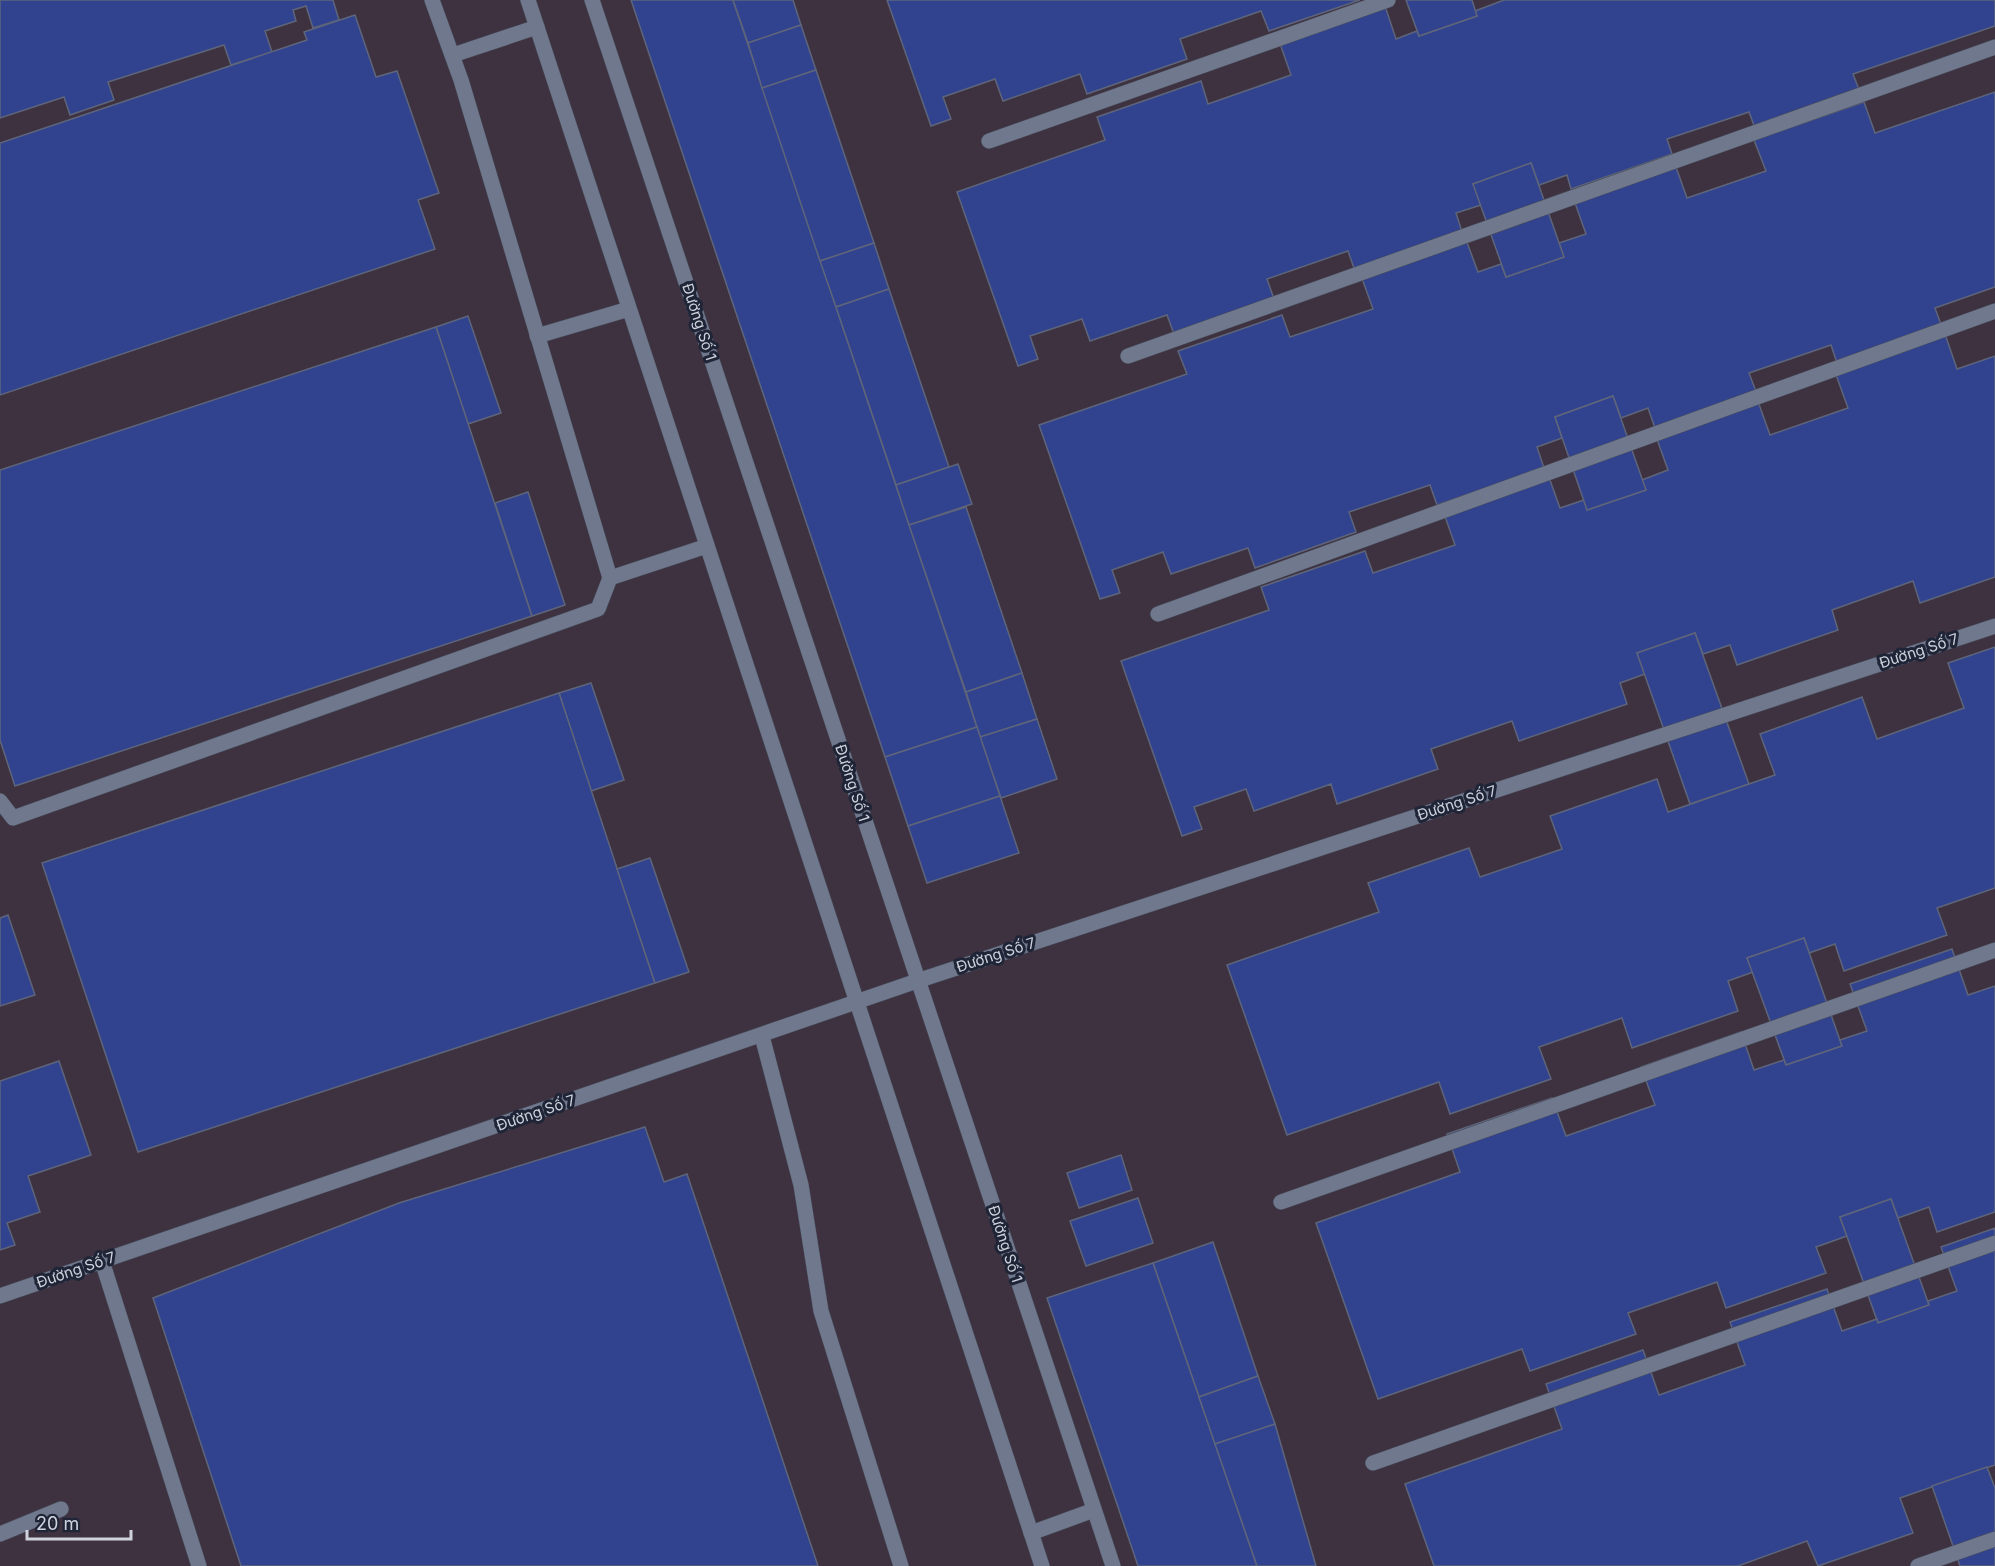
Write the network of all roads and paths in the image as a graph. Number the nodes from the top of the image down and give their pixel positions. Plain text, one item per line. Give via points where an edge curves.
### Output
1 (432, 0) edge
2 (528, 0) edge
3 (592, 0) edge
4 (1388, 0) edge
5 (537, 27) junction
6 (1995, 47) edge
7 (453, 55) junction
8 (989, 141) dead end
9 (629, 309) junction
10 (1995, 311) edge
11 (537, 336) junction
12 (1128, 356) dead end
13 (707, 546) junction
14 (610, 578) junction
15 (1158, 614) dead end
16 (1995, 626) edge
17 (0, 801) edge
18 (1995, 950) edge
19 (917, 981) junction
20 (856, 1003) junction
21 (762, 1035) junction
22 (1281, 1202) dead end
23 (1995, 1243) edge
24 (102, 1262) junction
25 (0, 1296) edge
26 (1373, 1463) dead end
27 (61, 1509) dead end
28 (1094, 1510) junction
29 (1032, 1533) junction
30 (0, 1534) edge
31 (1995, 1539) edge
32 (199, 1566) edge
33 (901, 1566) edge
34 (1042, 1566) edge
35 (1113, 1566) edge
36 (1918, 1566) edge

1 - 7 lane
2 - 5 lane
3 - 19 lane, Đường Số 1
4 - 8 lane
5 - 7 lane
5 - 9 lane
6 - 12 lane
7 - 11 lane
9 - 11 lane
9 - 13 lane
10 - 15 lane
11 - 14 lane
13 - 14 lane
13 - 20 lane
14 - 17 lane via 598,609 13,818
16 - 19 lane, Đường Số 7
18 - 22 lane
19 - 20 lane, Đường Số 7
19 - 28 lane, Đường Số 1
20 - 21 lane, Đường Số 7
20 - 29 lane
21 - 24 lane, Đường Số 7
21 - 33 lane via 801,1185 821,1311
23 - 26 lane
24 - 25 lane, Đường Số 7
24 - 32 lane
27 - 30 lane
28 - 29 lane
28 - 35 lane, Đường Số 1
29 - 34 lane
31 - 36 lane

